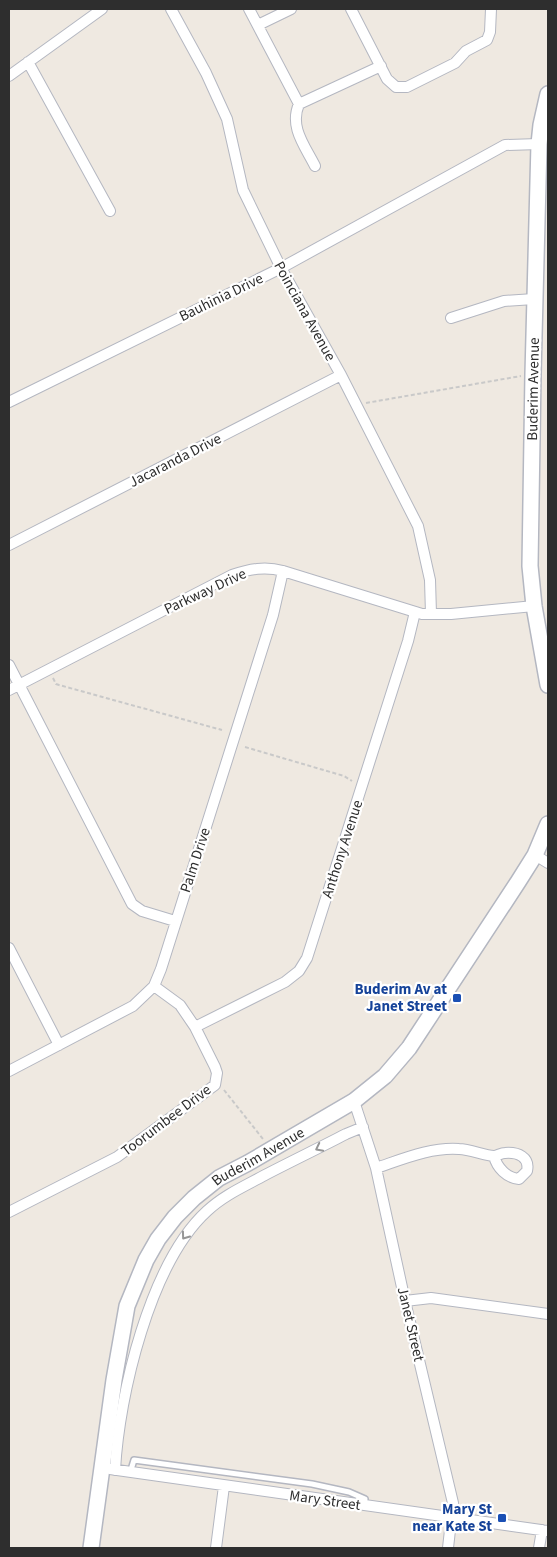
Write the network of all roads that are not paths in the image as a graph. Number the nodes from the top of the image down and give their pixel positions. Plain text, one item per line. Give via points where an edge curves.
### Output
1 (102, 9) edge
2 (171, 9) edge
3 (249, 9) edge
4 (291, 9) edge
5 (352, 9) edge
6 (491, 9) edge
7 (258, 25) junction
8 (28, 62) junction
9 (381, 66) junction
10 (9, 76) edge
11 (548, 94) edge
12 (300, 104) junction
13 (539, 144) junction
14 (315, 166) dead end
15 (543, 176) edge
16 (110, 210) dead end
17 (281, 268) junction
18 (534, 298) junction
19 (451, 318) dead end
20 (341, 375) junction
21 (9, 402) edge
22 (9, 545) edge
23 (283, 571) junction
24 (534, 606) junction
25 (415, 612) junction
26 (431, 614) junction
27 (9, 665) edge
28 (19, 685) junction
29 (548, 685) edge
30 (9, 690) edge
31 (548, 824) edge
32 (535, 855) junction
33 (548, 863) edge
34 (175, 921) junction
35 (9, 948) edge
36 (154, 986) junction
37 (195, 1027) junction
38 (59, 1045) junction
39 (9, 1071) edge
40 (354, 1101) junction
41 (363, 1127) junction
42 (494, 1156) dead end
43 (376, 1168) junction
44 (9, 1212) edge
45 (405, 1301) junction
46 (548, 1314) edge
47 (108, 1469) junction
48 (130, 1473) junction
49 (224, 1486) junction
50 (364, 1506) junction
51 (451, 1518) junction
52 (545, 1531) edge
53 (91, 1548) edge
54 (216, 1548) edge
55 (448, 1548) edge
56 (539, 1548) edge

1 - 8 street
2 - 17 street, Poinciana Avenue via 227,119 243,190
3 - 7 street
4 - 7 street
5 - 9 street
6 - 9 street via 487,40 466,51 455,63 407,87 396,87 387,79
7 - 12 street
8 - 10 street
8 - 16 street
9 - 12 street
11 - 13 main road, Buderim Avenue
12 - 14 street via 295,114 295,126
13 - 15 main road, Buderim Avenue
13 - 17 street, Bauhinia Drive via 505,145
15 - 18 main road, Buderim Avenue
17 - 20 street, Poinciana Avenue
17 - 21 street, Bauhinia Drive
18 - 19 street via 504,301
18 - 24 main road, Buderim Avenue via 530,566
20 - 22 street, Jacaranda Drive
20 - 26 street, Poinciana Avenue via 418,526 432,592
23 - 25 street, Parkway Drive
23 - 28 street, Parkway Drive via 262,568 232,575
23 - 34 street, Palm Drive via 273,615
24 - 26 street, Parkway Drive
24 - 29 main road, Buderim Avenue
25 - 26 street, Parkway Drive
25 - 37 street, Anthony Avenue via 307,958 299,971 285,982
27 - 28 street
28 - 30 street, Parkway Drive
28 - 34 street via 132,904 142,911
31 - 32 main road, Buderim Avenue
32 - 33 street
32 - 40 main road, Buderim Avenue via 409,1048 385,1076
34 - 36 street, Palm Drive
35 - 38 street
36 - 37 street, Toorumbee Drive via 180,1005
36 - 38 street, Palm Drive via 133,1006
37 - 44 street, Toorumbee Drive via 215,1067 216,1080 212,1088 117,1157
38 - 39 street, Palm Drive
40 - 41 street, Janet Street
40 - 47 main road, Buderim Avenue via 219,1178 194,1198 158,1239 127,1306 114,1380
41 - 43 street, Janet Street
41 -> 47 street, Buderim Avenue via 231,1193 195,1223 176,1249 152,1301 140,1336
42 - 43 street via 446,1148
43 - 45 street, Janet Street
45 - 46 street via 431,1298
45 - 51 street, Janet Street via 453,1502
47 - 48 street, Mary Street
47 - 53 main road, Buderim Avenue
48 - 49 street, Mary Street
48 - 50 lane via 134,1460 304,1482 349,1492 364,1499
49 - 50 street, Mary Street
49 - 54 street
50 - 51 street, Mary Street
51 - 52 street, Mary Street
51 - 55 street, Janet Street
52 - 56 street

